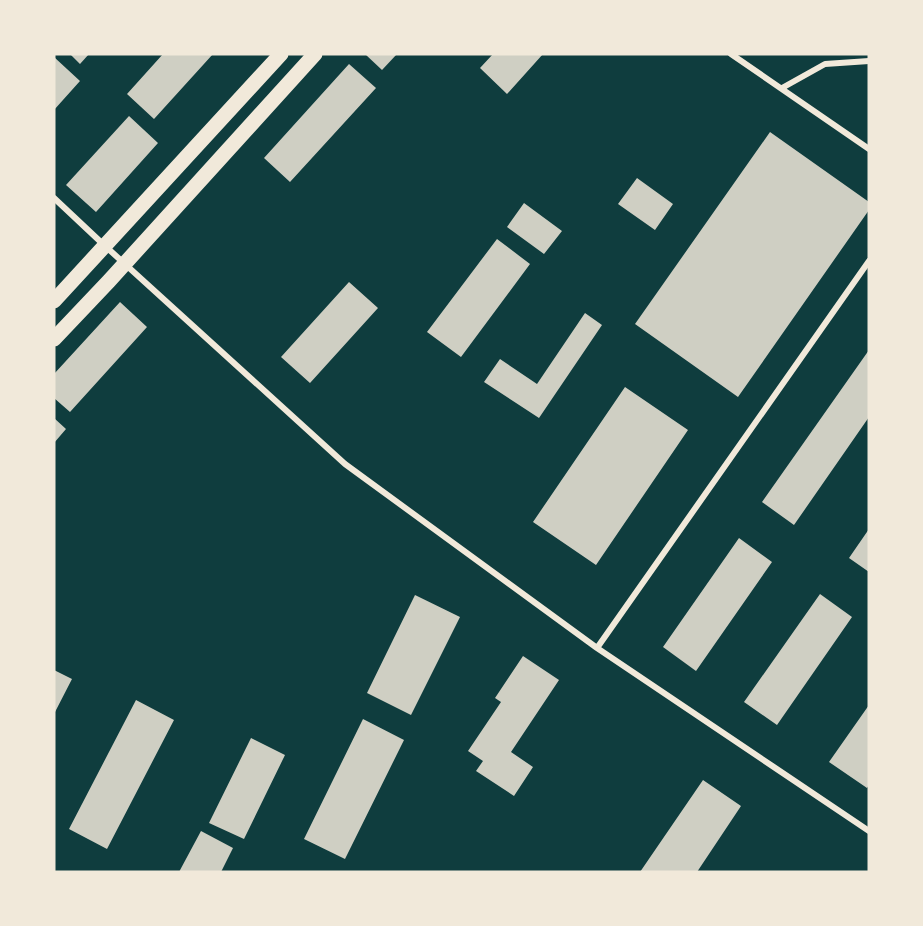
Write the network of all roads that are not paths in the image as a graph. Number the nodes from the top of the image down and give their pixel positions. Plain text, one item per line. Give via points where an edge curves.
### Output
1 (281, 54) edge
2 (315, 54) edge
3 (731, 54) edge
4 (869, 61) edge
5 (782, 88) junction
6 (869, 149) edge
7 (54, 198) edge
8 (104, 245) junction
9 (869, 261) edge
10 (124, 264) junction
11 (54, 301) edge
12 (54, 339) edge
13 (597, 648) junction
14 (869, 831) edge

1 - 8 main road
2 - 10 main road
3 - 5 street
4 - 5 street via 825,64
5 - 6 street
7 - 8 street
8 - 10 street
8 - 11 main road
9 - 13 street
10 - 12 main road
10 - 13 street via 345,464
13 - 14 street

